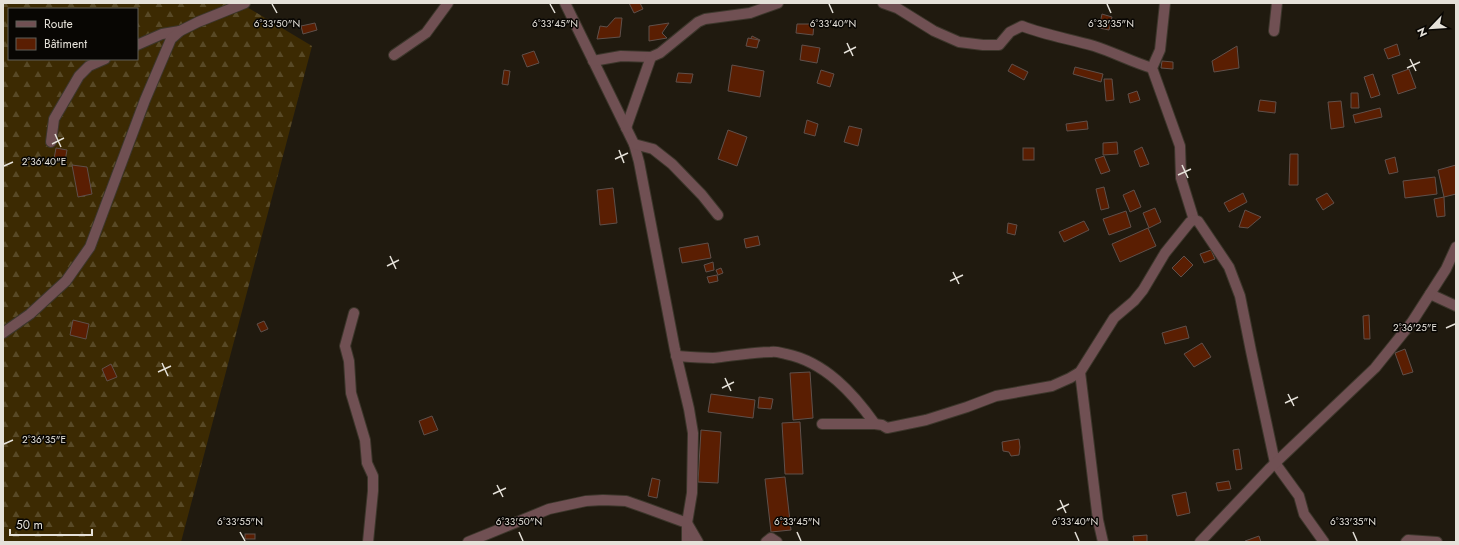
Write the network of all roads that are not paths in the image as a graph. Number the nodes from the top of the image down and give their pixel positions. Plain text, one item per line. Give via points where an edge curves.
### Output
1 (245, 3) edge
2 (448, 3) edge
3 (565, 3) edge
4 (778, 3) edge
5 (883, 3) edge
6 (1164, 3) edge
7 (1278, 3) edge
8 (180, 31) junction
9 (1274, 31) dead end
10 (138, 44) edge
11 (394, 55) dead end
12 (651, 57) junction
13 (103, 60) edge
14 (593, 61) junction
15 (1152, 68) junction
16 (626, 128) junction
17 (51, 142) dead end
18 (634, 144) junction
19 (718, 215) dead end
20 (1194, 220) junction
21 (1456, 248) edge
22 (1430, 294) junction
23 (1456, 306) edge
24 (354, 313) dead end
25 (3, 333) edge
26 (676, 356) junction
27 (1080, 372) junction
28 (822, 424) dead end
29 (875, 424) junction
30 (1275, 463) junction
31 (687, 523) junction
32 (368, 542) edge
33 (468, 542) edge
34 (687, 542) edge
35 (698, 542) edge
36 (766, 542) edge
37 (777, 542) edge
38 (1103, 542) edge
39 (1200, 542) edge
40 (1324, 542) edge
41 (1406, 542) edge
42 (1436, 542) edge

1 - 8 street
2 - 11 street via 426,33
3 - 14 street
4 - 12 street via 750,13 705,19
5 - 15 street via 960,42 1000,45 1010,32 1022,26 1096,47
6 - 15 street via 1160,50
7 - 9 street
8 - 10 street via 162,34
8 - 25 street via 171,39 165,51 90,247 66,280 30,314
12 - 14 street via 621,56
12 - 16 street
13 - 17 street via 89,66 80,76 54,119
14 - 16 street
15 - 20 street via 1180,146 1181,178
16 - 18 street
18 - 19 street via 653,149 672,164
18 - 26 street
20 - 27 street via 1165,253 1143,290 1114,318
20 - 30 street via 1198,222 1229,267 1240,296
21 - 22 street
22 - 23 street
22 - 30 street via 1412,322 1375,368
24 - 32 street via 345,346 349,361 351,393 365,440 367,463 373,476
26 - 29 street via 714,358 773,351 793,355 810,361 849,391
26 - 31 street via 694,433 692,493
27 - 29 street via 1052,386 996,396 926,420 887,428
27 - 38 street via 1098,520
28 - 29 street
30 - 39 street
30 - 40 street via 1299,496 1304,514
31 - 33 street via 626,502 586,501 549,509
31 - 34 street
31 - 35 street
36 - 37 street via 771,538
41 - 42 street

